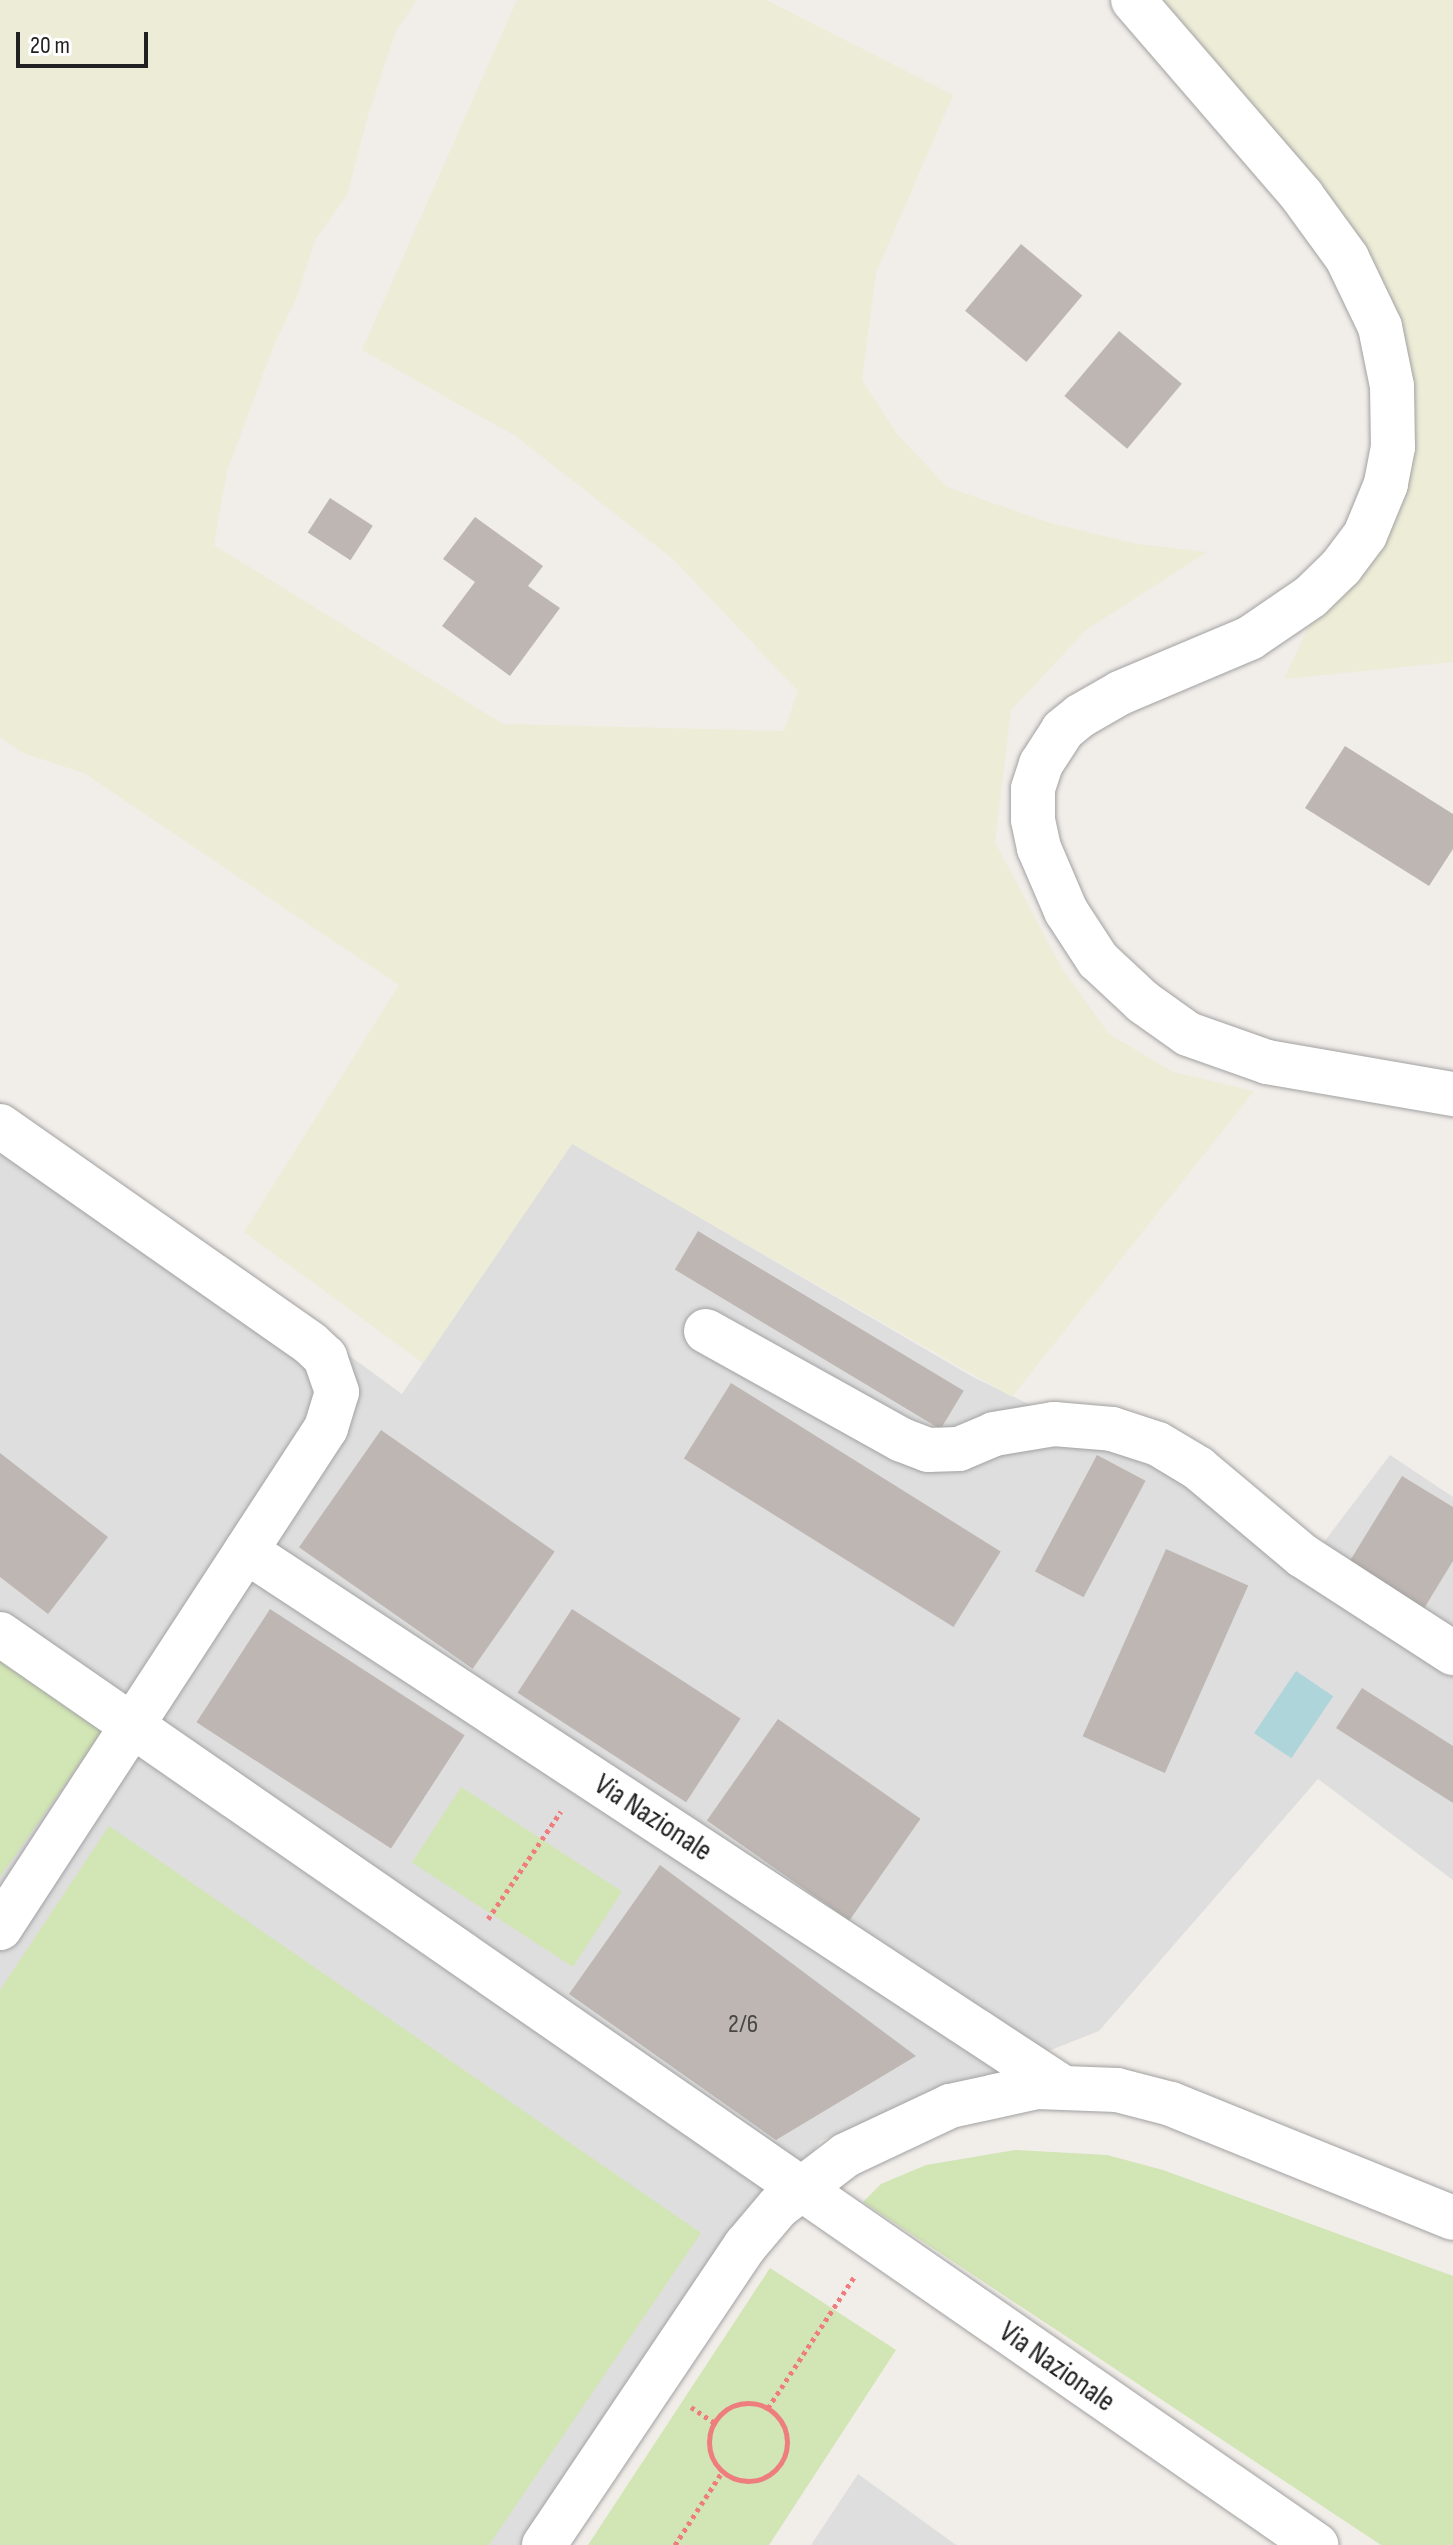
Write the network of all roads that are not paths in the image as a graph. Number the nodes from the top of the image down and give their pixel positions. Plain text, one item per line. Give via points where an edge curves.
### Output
1 (1133, 0) edge
2 (1453, 1094) edge
3 (0, 1126) edge
4 (706, 1331) dead end
5 (246, 1551) junction
6 (0, 1634) edge
7 (1453, 1653) edge
8 (131, 1727) junction
9 (0, 1928) edge
10 (1059, 2085) junction
11 (798, 2188) junction
12 (1453, 2218) edge
13 (544, 2545) edge
14 (1316, 2545) edge

1 - 2 street via 1302,196 1347,258 1380,327 1392,386 1393,447 1386,484 1365,535 1310,597 1250,638 1120,693 1063,730 1041,764 1033,789 1039,848 1066,911 1098,960 1188,1034 1267,1062
3 - 5 street via 325,1357 336,1381 332,1418
4 - 7 street via 928,1450 959,1449 1033,1425 1073,1424 1141,1436 1198,1468 1271,1533 1331,1576
5 - 8 street
5 - 10 street, Via Nazionale
6 - 8 street, Via Nazionale
8 - 9 street
8 - 11 street, Via Nazionale
10 - 11 street, Via Nazionale via 999,2093 935,2112 846,2155
10 - 12 street, Via Nazionale via 1117,2090 1171,2104
11 - 13 street, Via Nazionale via 745,2246
11 - 14 street, Via Nazionale

